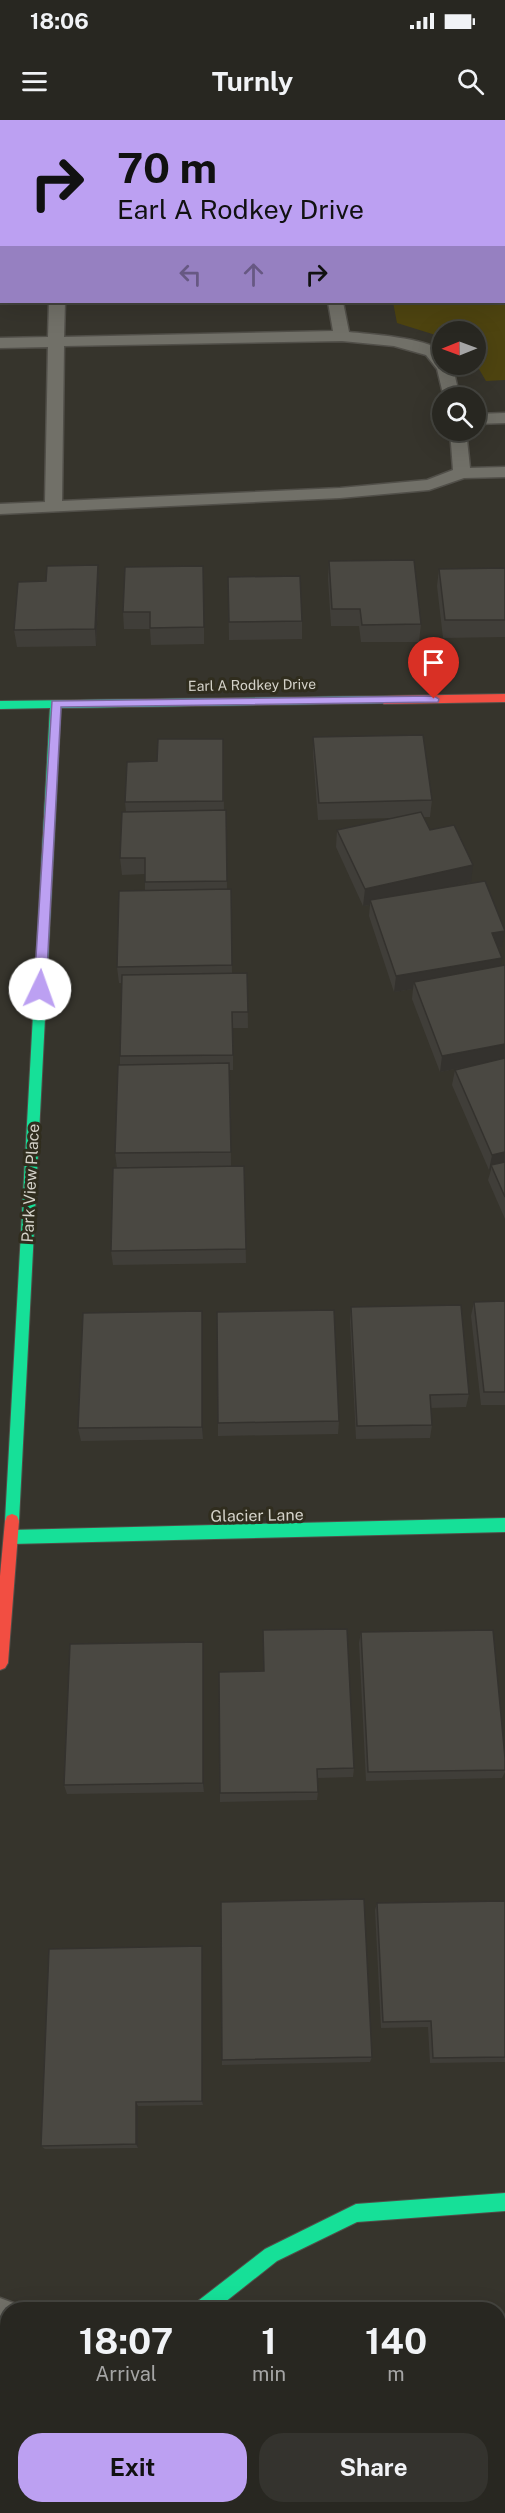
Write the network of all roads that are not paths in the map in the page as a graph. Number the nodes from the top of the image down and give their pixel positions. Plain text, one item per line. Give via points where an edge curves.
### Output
1 (57, 303) edge
2 (336, 303) edge
3 (342, 336) junction
4 (0, 343) edge
5 (57, 343) junction
6 (449, 387) edge
7 (486, 418) edge
8 (505, 418) edge
9 (459, 441) edge
10 (505, 472) edge
11 (462, 473) junction
12 (53, 507) junction
13 (0, 509) edge
14 (505, 698) edge
15 (56, 704) junction
16 (0, 705) edge
17 (505, 1525) edge
18 (11, 1537) junction
19 (0, 1663) edge
20 (505, 2202) edge
21 (210, 2302) edge

1 - 5 lane
2 - 3 lane
3 - 5 lane
3 - 6 lane via 394,341 432,352 445,368
4 - 5 lane
5 - 12 lane
7 - 8 lane
9 - 11 lane
10 - 11 lane
11 - 12 lane via 429,485 340,493
12 - 13 lane
14 - 15 street, Earl A Rodkey Drive
15 - 16 street, Earl A Rodkey Drive
15 - 18 street, Park View Place
17 - 18 street, Glacier Lane
18 - 19 street, Park View Place
20 - 21 street via 356,2213 271,2255

